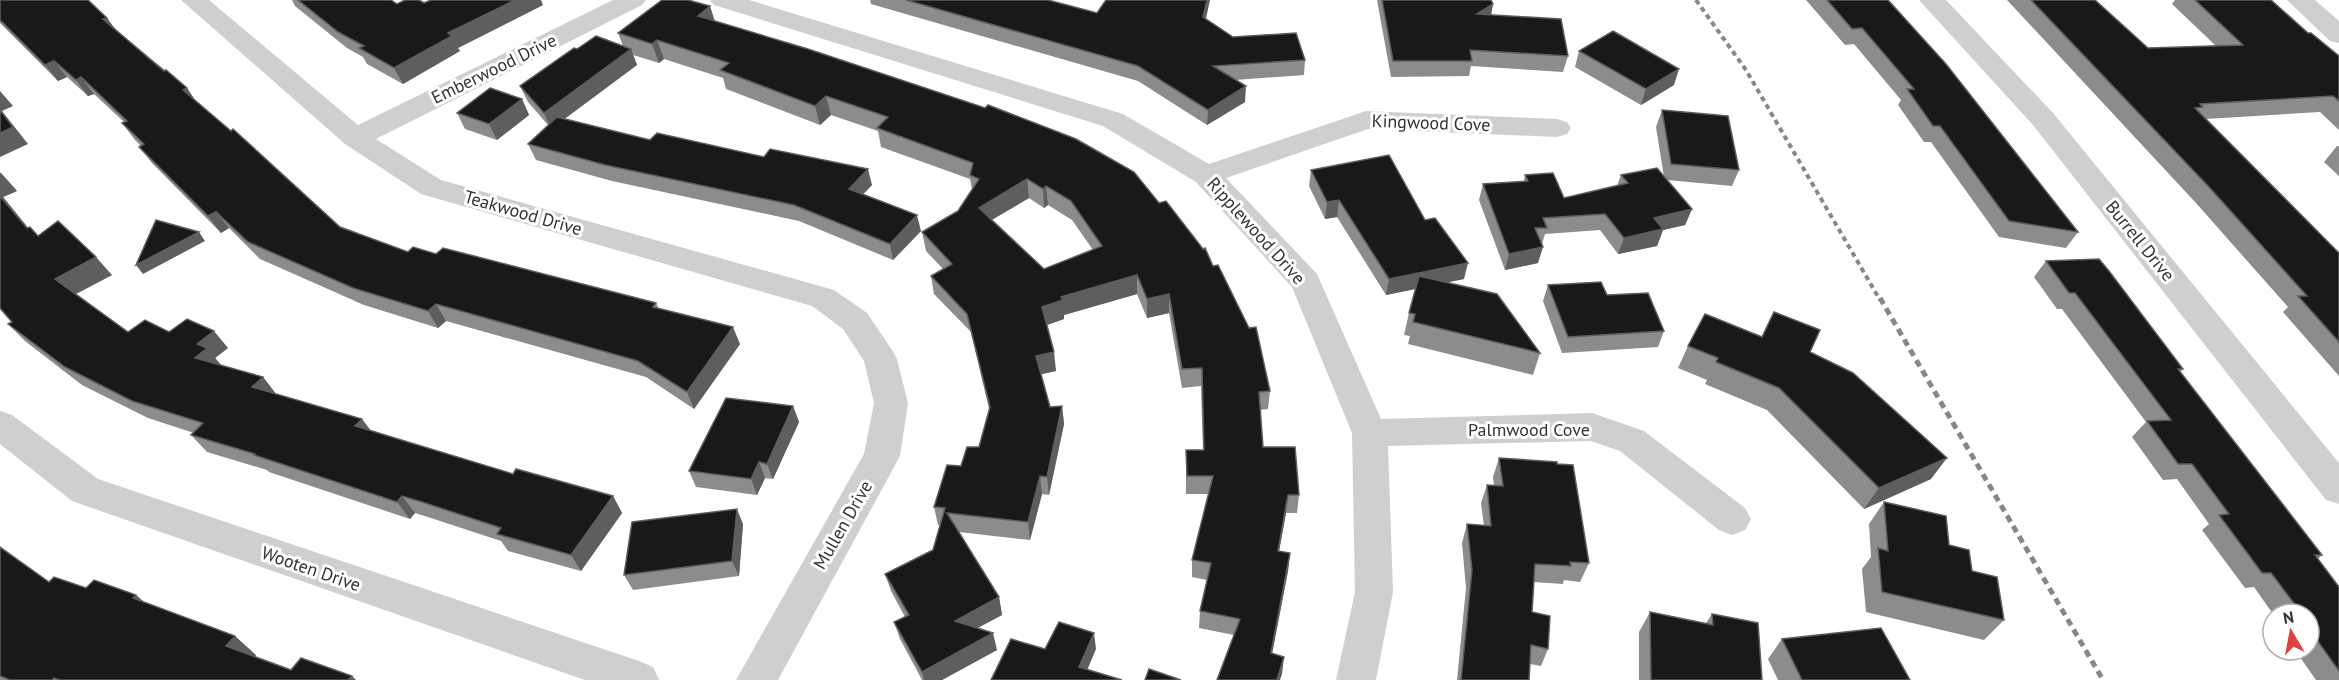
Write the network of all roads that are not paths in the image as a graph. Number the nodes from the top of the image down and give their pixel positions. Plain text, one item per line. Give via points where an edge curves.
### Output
1 (194, 0) edge
2 (633, 0) edge
3 (723, 0) edge
4 (1932, 0) edge
5 (2300, 0) edge
6 (2339, 35) edge
7 (1557, 129) dead end
8 (355, 138) junction
9 (1206, 175) junction
10 (880, 359) joint
11 (0, 425) edge
12 (1370, 433) junction
13 (2339, 489) edge
14 (1732, 519) dead end
15 (639, 680) edge
16 (756, 680) edge
17 (1356, 680) edge

1 - 8 street, Teakwood Drive
2 - 8 street, Emberwood Drive
3 - 9 street, Ripplewood Drive via 1113,120
4 - 13 street, Burrell Drive via 2043,119
5 - 6 street
7 - 9 street, Kingwood Cove via 1366,120
8 - 10 street, Teakwood Drive via 431,187 823,298 855,321
9 - 12 street, Ripplewood Drive via 1306,282
10 - 16 street, Mullen Drive via 891,403 882,456
11 - 15 street, Wooten Drive via 85,490
12 - 14 street, Palmwood Cove via 1592,427 1632,441
12 - 17 street, Ripplewood Drive via 1374,592

